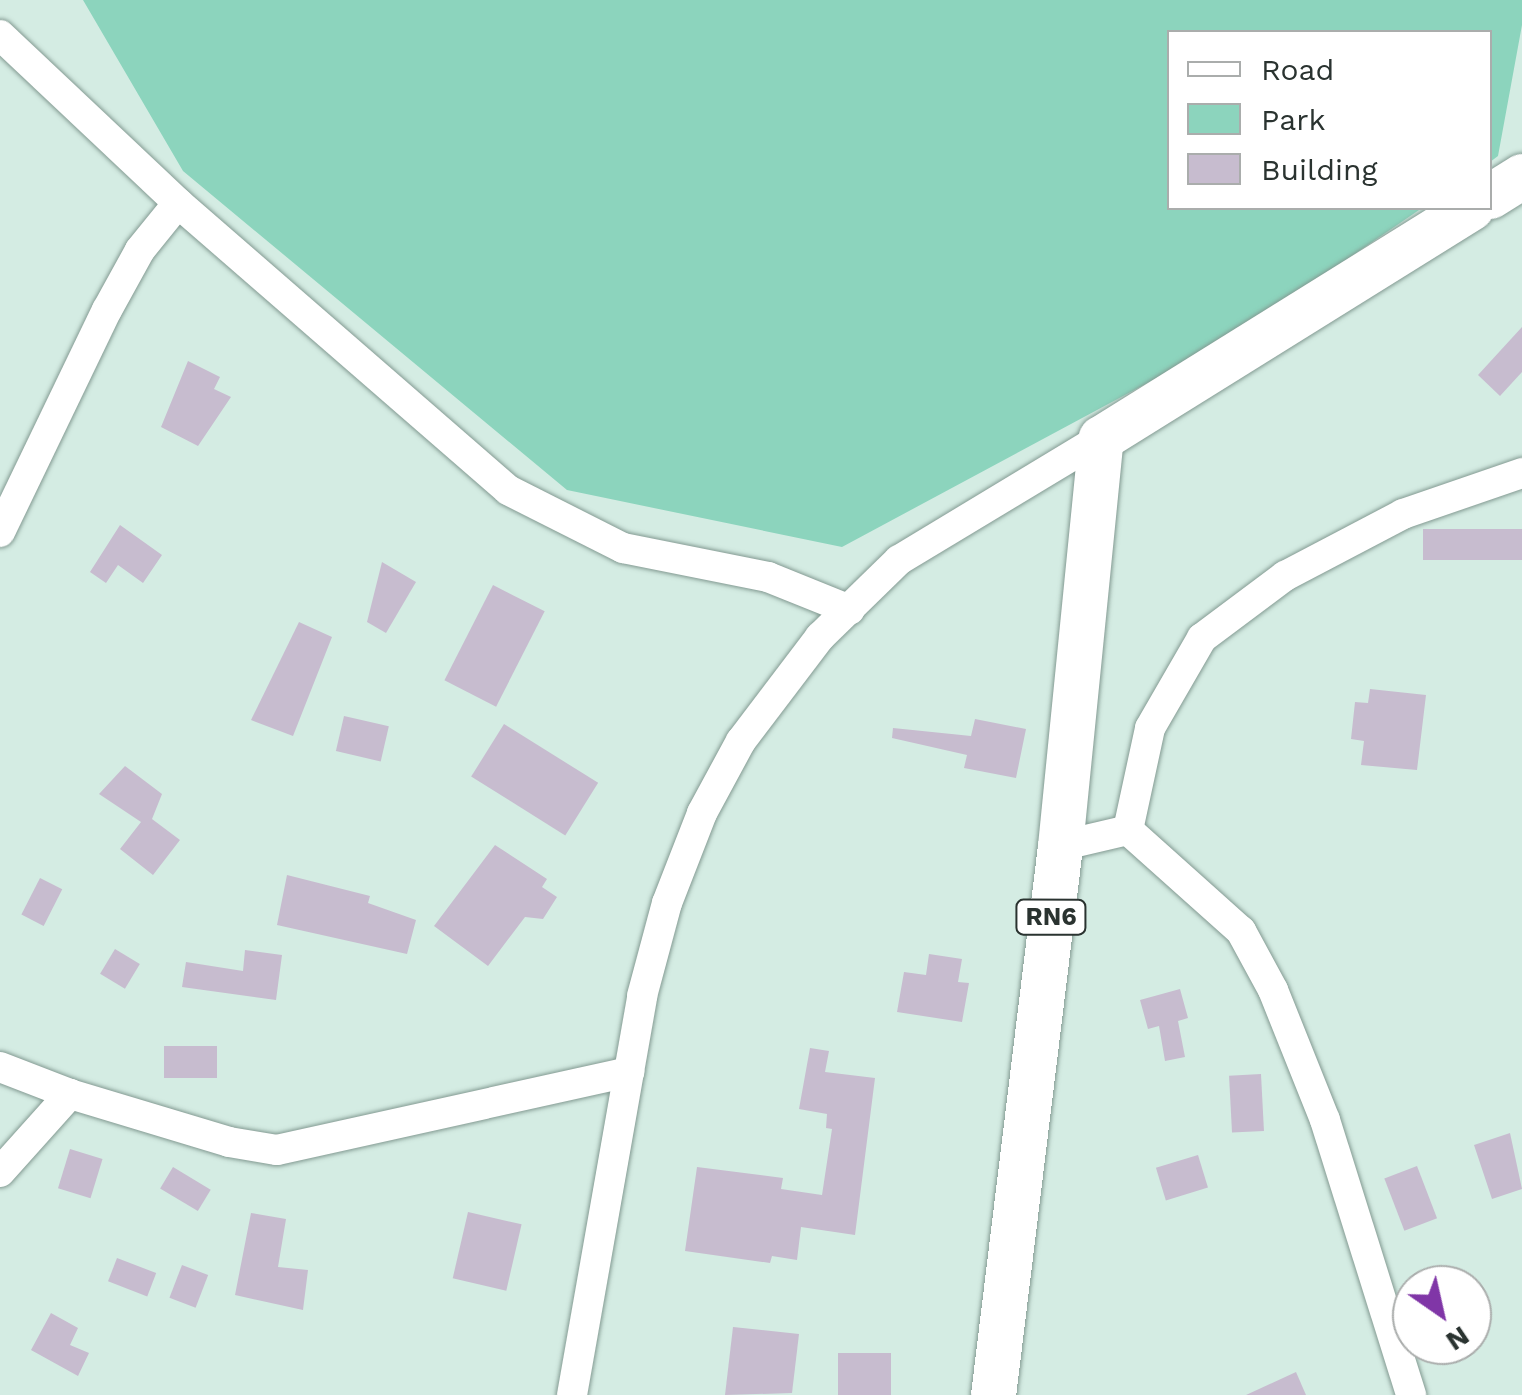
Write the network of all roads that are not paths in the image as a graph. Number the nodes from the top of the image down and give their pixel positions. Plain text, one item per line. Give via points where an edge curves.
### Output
1 (0, 35) edge
2 (1522, 176) edge
3 (1492, 195) edge
4 (178, 203) junction
5 (1468, 210) edge
6 (1101, 438) junction
7 (1522, 473) edge
8 (0, 532) edge
9 (850, 610) junction
10 (1128, 830) junction
11 (1060, 846) junction
12 (0, 1067) edge
13 (629, 1072) junction
14 (70, 1094) junction
15 (0, 1172) edge
16 (572, 1395) edge
17 (992, 1395) edge
18 (1411, 1395) edge

1 - 4 street
2 - 3 highway
4 - 8 street via 132,265
4 - 9 street via 508,490 623,548 768,577
5 - 6 highway
6 - 9 street via 899,560
6 - 11 highway, RN6
7 - 10 street via 1402,514 1285,576 1202,638 1150,728
9 - 13 street via 820,637 741,741 702,814 667,903
10 - 11 street
10 - 18 street via 1241,931 1274,990 1325,1120
11 - 17 highway, RN6
12 - 14 street
13 - 14 street via 278,1150 229,1142
13 - 16 street
14 - 15 street

